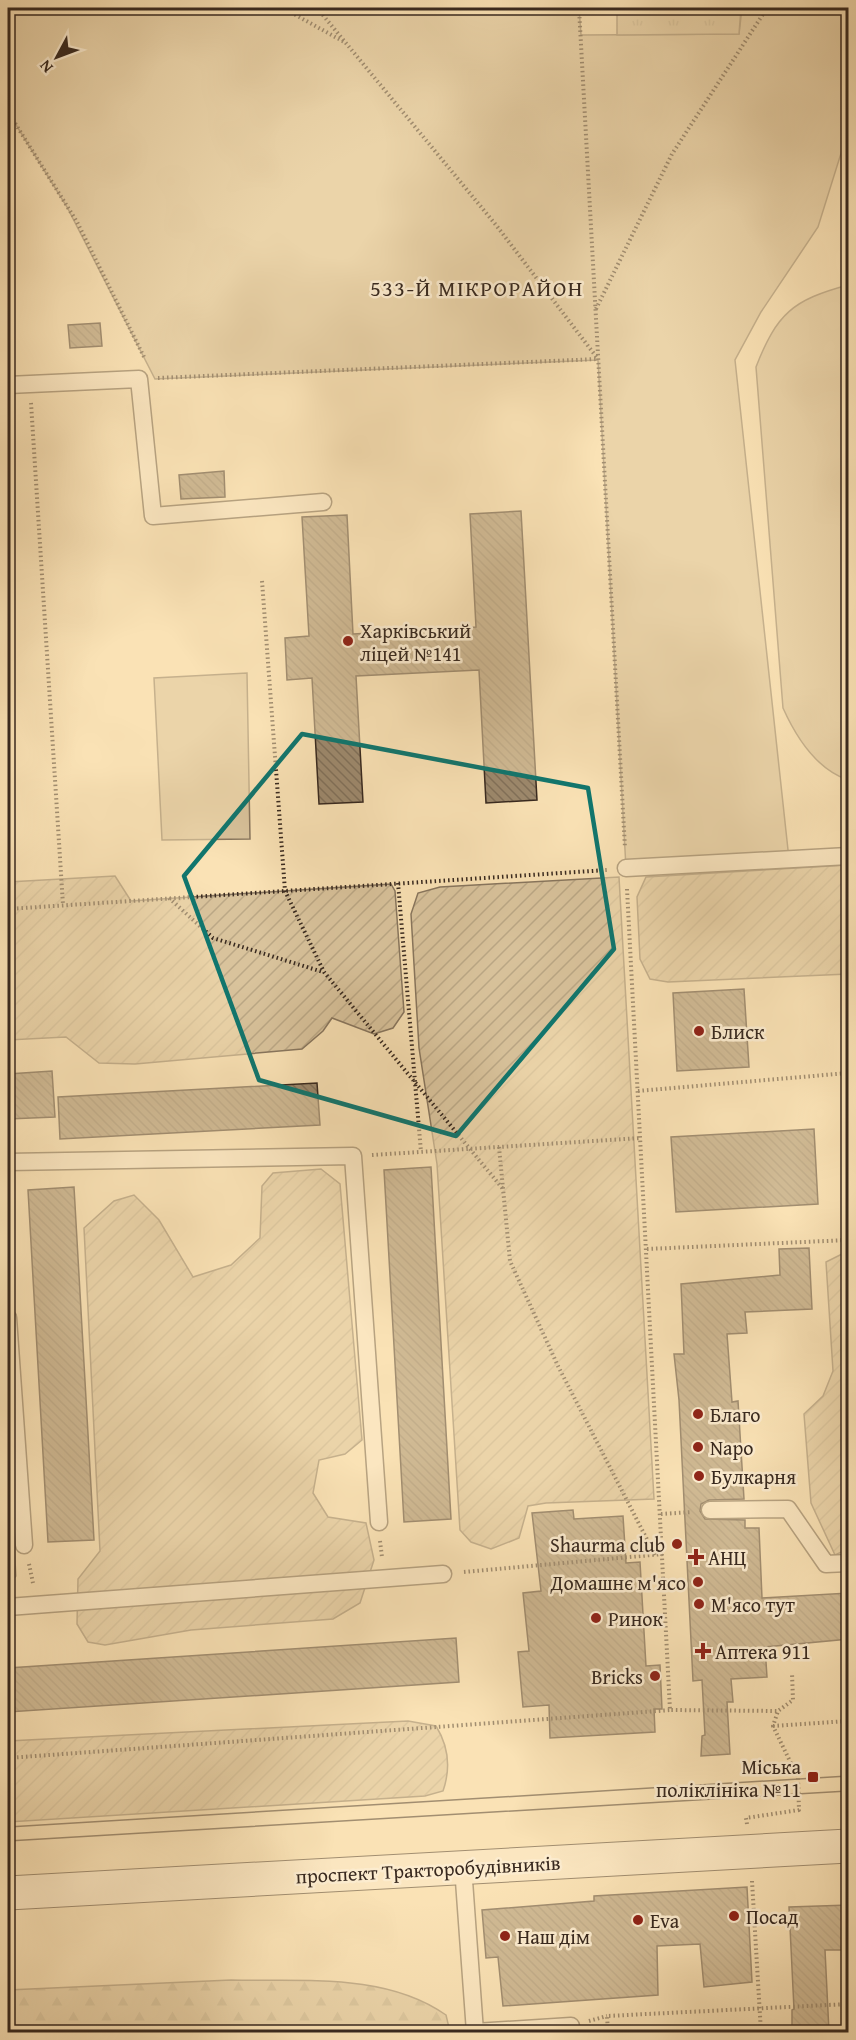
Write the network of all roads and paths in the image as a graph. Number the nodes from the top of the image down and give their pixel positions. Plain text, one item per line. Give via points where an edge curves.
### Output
1 (283, 8) edge
2 (317, 8) edge
3 (579, 8) edge
4 (767, 8) edge
5 (350, 45) junction
6 (8, 112) edge
7 (596, 310) junction
8 (598, 360) junction
9 (147, 379) junction
10 (29, 384) junction
11 (8, 385) edge
12 (323, 502) dead end
13 (262, 581) dead end
14 (849, 856) edge
15 (626, 868) junction
16 (398, 883) junction
17 (285, 891) junction
18 (169, 898) junction
19 (63, 905) junction
20 (8, 909) edge
21 (324, 972) junction
22 (847, 1073) edge
23 (415, 1083) junction
24 (638, 1091) junction
25 (849, 1115) edge
26 (641, 1138) junction
27 (499, 1147) junction
28 (470, 1149) junction
29 (421, 1152) junction
30 (353, 1156) junction
31 (8, 1162) edge
32 (503, 1189) junction
33 (849, 1240) edge
34 (647, 1249) junction
35 (8, 1318) edge
36 (710, 1510) joint
37 (661, 1514) junction
38 (379, 1522) joint
39 (24, 1545) joint
40 (663, 1554) junction
41 (655, 1555) junction
42 (849, 1563) edge
43 (443, 1574) joint
44 (383, 1579) junction
45 (38, 1604) junction
46 (8, 1607) edge
47 (792, 1673) dead end
48 (674, 1710) junction
49 (778, 1711) junction
50 (849, 1721) edge
51 (773, 1726) junction
52 (8, 1758) edge
53 (747, 1829) dead end
54 (849, 1846) edge
55 (463, 1867) junction
56 (752, 1880) dead end
57 (8, 1893) edge
58 (849, 2004) edge
59 (760, 2008) junction
60 (571, 2025) dead end
61 (608, 2032) edge
62 (761, 2032) edge

1 - 5 path
2 - 5 path
3 - 7 path
4 - 7 path via 672,154
5 - 8 path via 496,225
6 - 9 path via 77,222
7 - 8 path
8 - 9 path
8 - 15 path
9 - 10 lane
9 - 12 lane via 153,516
10 - 11 lane
10 - 19 path
13 - 17 path
14 - 15 lane
15 - 16 path
15 - 24 path
16 - 17 path
16 - 23 path
17 - 18 path
17 - 21 path
18 - 19 path
18 - 21 path via 213,938
19 - 20 path
21 - 23 path
22 - 24 path
22 - 25 path
23 - 28 path
23 - 29 path
24 - 26 path
26 - 27 path
26 - 34 path
27 - 28 path
27 - 32 path
28 - 29 path
28 - 32 path
29 - 30 path
30 - 31 lane
30 - 38 lane
32 - 41 path via 510,1261
33 - 34 path
34 - 37 path
35 - 39 lane
36 - 37 path
36 - 42 lane via 788,1509 826,1564
37 - 40 path
38 - 44 path
39 - 45 path
40 - 41 path
40 - 48 path via 670,1710
41 - 43 path
43 - 44 lane
44 - 45 lane
45 - 46 lane
47 - 49 path via 793,1700
48 - 49 path
48 - 52 path
49 - 51 path
50 - 51 path
51 - 53 path via 798,1778 800,1810 746,1818
54 - 55 street, проспект Тракторобудівників
55 - 57 street, проспект Тракторобудівників
55 - 60 lane via 475,2032
56 - 59 path
58 - 59 path
59 - 61 path via 607,2016
59 - 62 path

